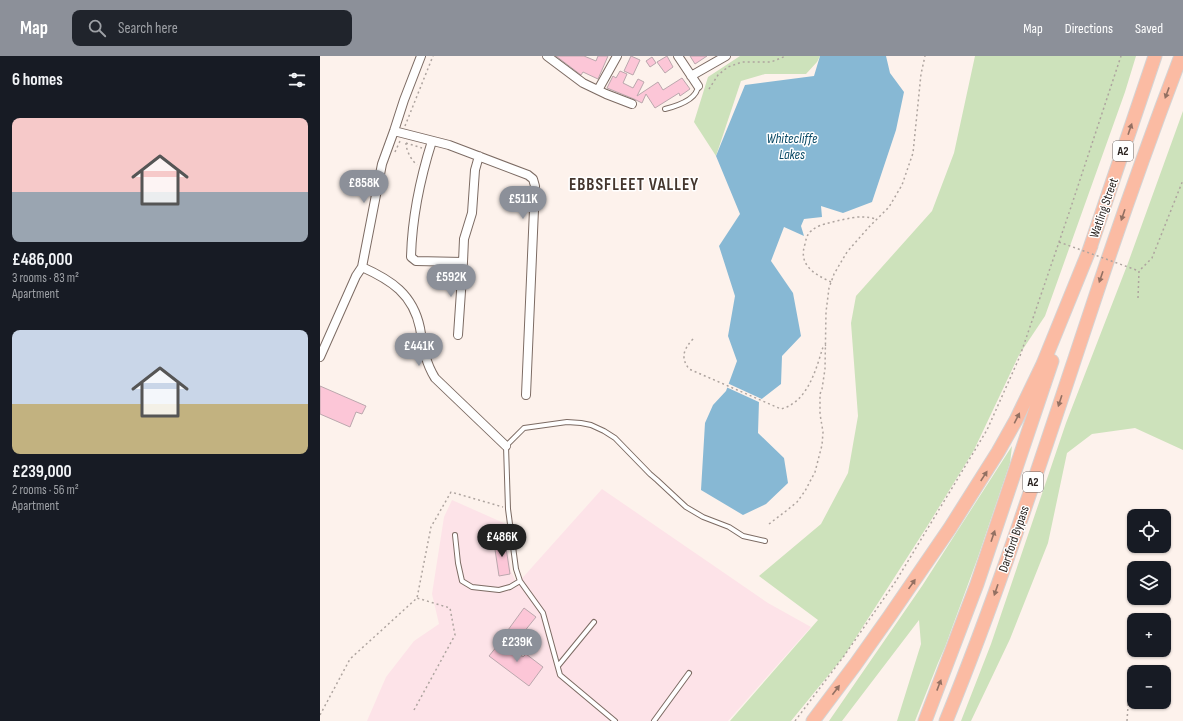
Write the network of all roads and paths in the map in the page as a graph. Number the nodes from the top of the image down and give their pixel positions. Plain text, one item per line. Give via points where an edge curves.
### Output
1 (421, 56) edge
2 (433, 56) edge
3 (547, 56) edge
4 (616, 56) edge
5 (678, 56) edge
6 (726, 56) edge
7 (786, 56) edge
8 (924, 56) edge
9 (1121, 56) edge
10 (1155, 56) edge
11 (1181, 56) edge
12 (691, 76) junction
13 (698, 86) joint
14 (709, 89) dead end
15 (598, 90) junction
16 (632, 104) dead end
17 (665, 109) dead end
18 (398, 132) junction
19 (432, 141) junction
20 (429, 150) junction
21 (394, 154) dead end
22 (479, 156) junction
23 (424, 167) junction
24 (1183, 180) edge
25 (877, 219) junction
26 (1114, 240) joint
27 (1059, 242) junction
28 (1089, 250) junction
29 (463, 262) junction
30 (362, 267) junction
31 (1139, 271) junction
32 (831, 282) junction
33 (1138, 298) dead end
34 (458, 335) dead end
35 (693, 339) dead end
36 (826, 345) junction
37 (320, 357) edge
38 (526, 395) dead end
39 (506, 446) junction
40 (508, 509) junction
41 (769, 524) dead end
42 (455, 535) dead end
43 (765, 541) dead end
44 (520, 581) junction
45 (417, 598) junction
46 (594, 622) dead end
47 (558, 666) junction
48 (689, 673) dead end
49 (1128, 709) edge
50 (414, 710) dead end
51 (320, 715) edge
52 (615, 721) edge
53 (654, 721) edge
54 (795, 721) edge
55 (813, 721) edge
56 (925, 721) edge
57 (946, 721) edge
58 (1127, 721) edge

1 - 18 street via 404,100
2 - 18 path
3 - 15 street via 583,83
4 - 15 street
5 - 12 street
6 - 12 street
7 - 14 path via 771,62 742,62 728,66
8 - 25 path via 913,154 902,185 889,207
9 - 27 path
28 -> 10 highway, Watling Street / A2
11 -> 26 highway, Watling Street / A2
12 - 13 street
13 - 17 lane via 698,90 686,101
15 - 16 street
18 - 19 street
18 - 21 path
18 - 30 street via 382,164
19 - 20 street
19 - 22 street
20 - 23 street
20 - 23 path via 406,143 415,163
22 - 29 street via 475,170 472,212 464,239
22 - 38 street via 528,175 534,183
23 - 29 street via 414,216 411,257 418,261
24 - 31 path via 1152,258
25 - 32 path via 847,252
25 - 32 path via 860,216 818,226 808,234 802,253 804,261 813,272
26 -> 57 highway, Dartford Bypass / A2 via 995,592
27 - 31 path, bridge
27 - 54 path via 1020,356 987,430 896,582
55 -> 28 highway, A2 via 889,617 998,452 1043,364
56 -> 28 highway, Dartford Bypass / A2 via 976,584
29 - 34 street
30 - 37 street
30 - 39 street via 383,277 404,294 418,319 425,356 435,378
31 - 33 path
32 - 36 path via 827,303
35 - 36 path via 684,351 686,365 691,370 782,409 804,392
36 - 41 path via 820,394 822,445 815,472 796,502
39 - 40 lane
39 - 43 lane via 524,428 567,422 591,425 615,438 686,507 743,536
40 - 44 lane
40 - 45 path via 451,492 431,527
42 - 44 lane via 462,581 472,587 499,590
44 - 47 lane via 543,613
45 - 50 path via 450,608 455,635
45 - 51 path via 350,659
46 - 47 lane
47 - 52 lane via 560,674
48 - 53 lane
49 - 58 path

